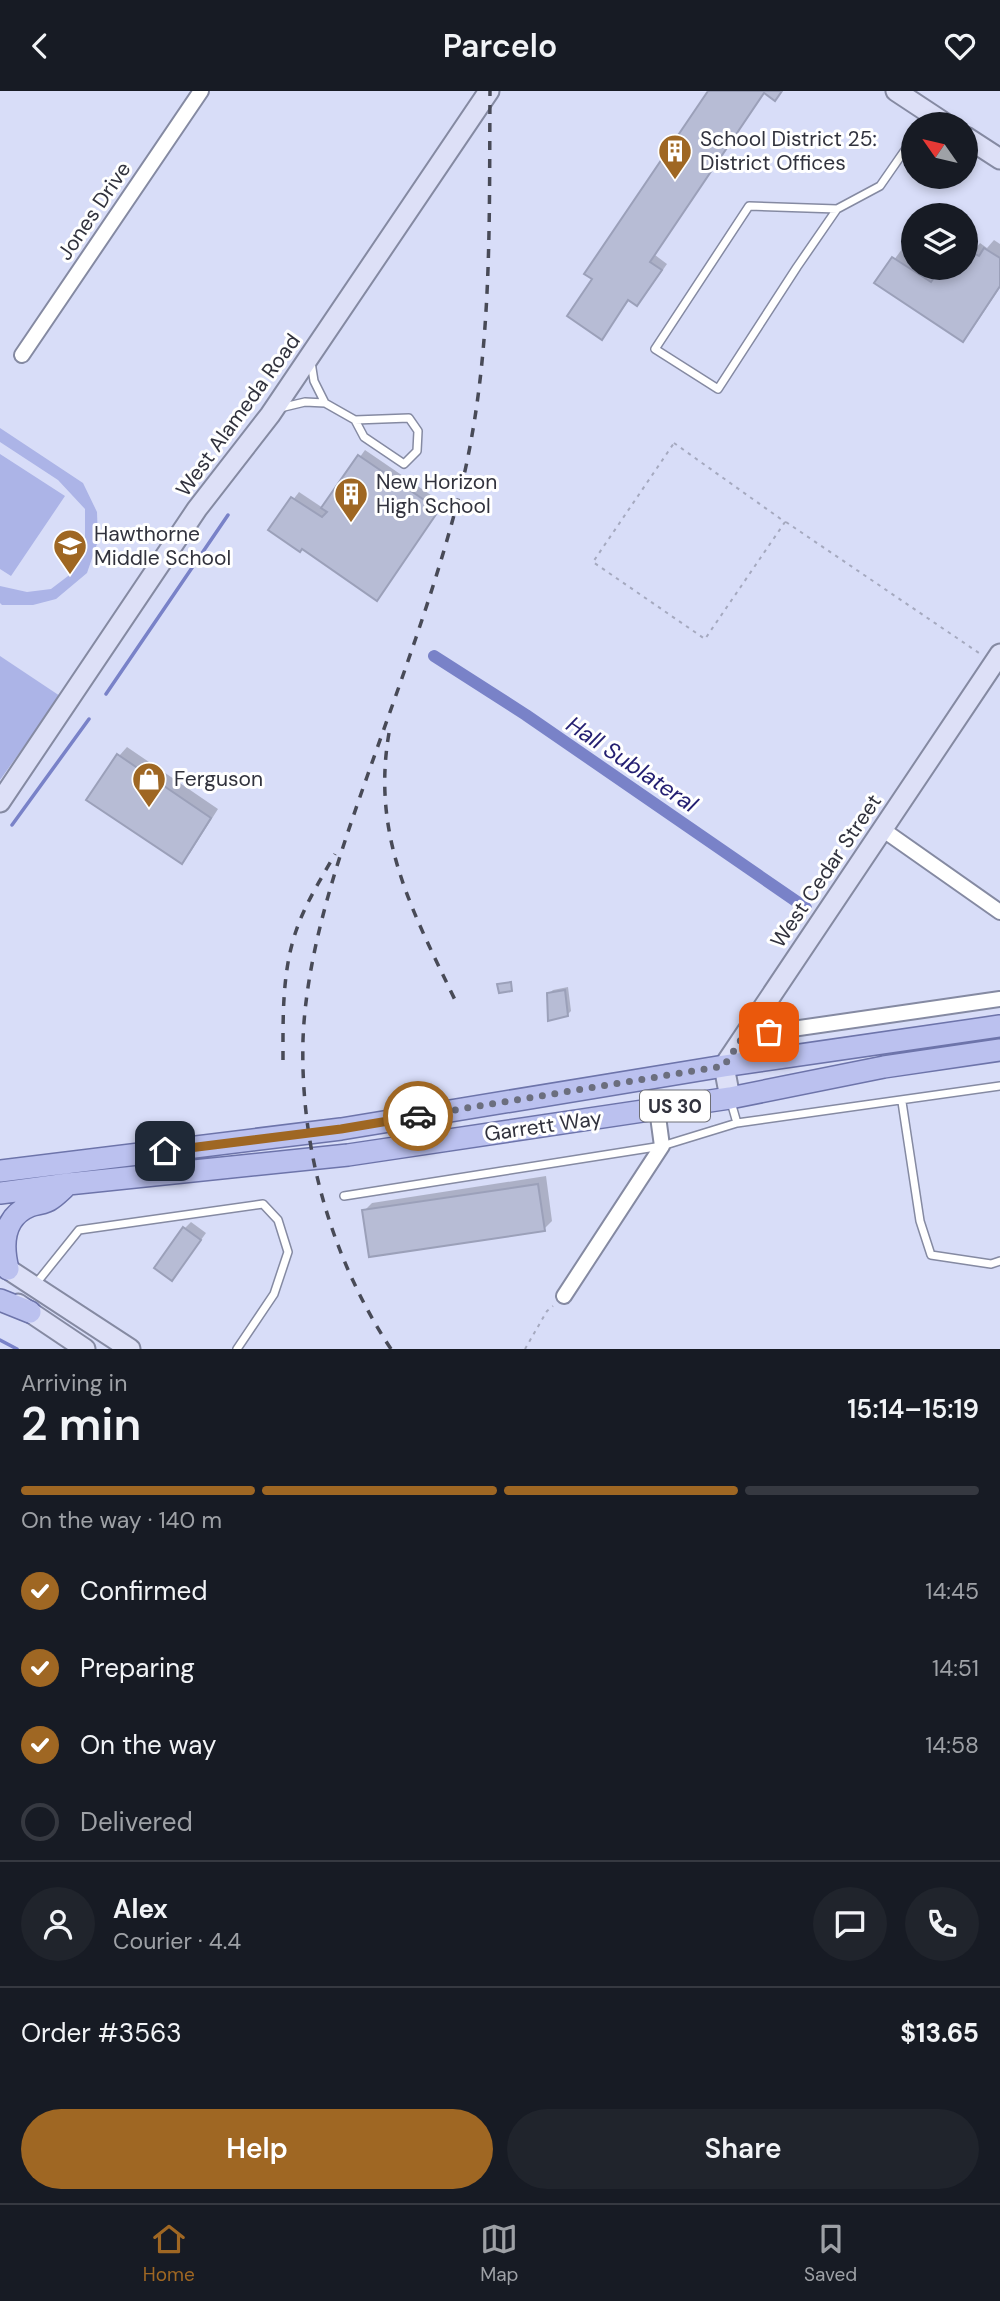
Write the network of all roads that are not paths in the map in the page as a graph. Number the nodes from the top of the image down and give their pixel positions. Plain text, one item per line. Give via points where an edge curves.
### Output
1 (201, 91) edge
2 (489, 91) edge
3 (896, 91) edge
4 (922, 112) edge
5 (978, 145) edge
6 (901, 155) edge
7 (1000, 159) edge
8 (837, 209) junction
9 (312, 353) junction
10 (22, 355) dead end
11 (325, 403) junction
12 (273, 410) junction
13 (355, 420) junction
14 (997, 659) edge
15 (0, 802) edge
16 (882, 829) junction
17 (1000, 912) edge
18 (1000, 999) edge
19 (1000, 1026) edge
20 (744, 1035) junction
21 (1000, 1050) edge
22 (724, 1066) junction
23 (1000, 1086) edge
24 (730, 1098) junction
25 (902, 1101) junction
26 (657, 1109) junction
27 (737, 1123) junction
28 (662, 1146) junction
29 (0, 1171) edge
30 (68, 1184) junction
31 (0, 1193) edge
32 (344, 1196) dead end
33 (1000, 1261) edge
34 (4, 1267) edge
35 (33, 1287) junction
36 (0, 1291) edge
37 (564, 1296) road end
38 (0, 1300) edge
39 (30, 1313) junction
40 (85, 1349) edge
41 (130, 1349) edge
42 (237, 1349) edge

1 - 10 street, Jones Drive
2 - 9 main road, West Alameda Road
3 - 4 main road
5 - 7 main road
6 - 8 lane via 880,185
8 - 8 lane via 718,389 655,349 749,206
9 - 11 lane via 312,372
9 - 12 main road, West Alameda Road
11 - 12 lane via 305,402
11 - 13 lane
12 - 15 main road, West Alameda Road via 197,509
13 - 13 lane via 364,437 404,464 417,451 418,431 409,418
14 - 16 main road, West Cedar Street
16 - 17 street
16 - 20 main road, West Cedar Street
18 - 20 street
19 - 22 main road, Garrett Way / US 30
20 - 22 main road, West Cedar Street
21 - 24 main road, Garrett Way / US 30 via 884,1067
22 - 24 main road
22 - 29 main road, Garrett Way / US 30 via 341,1129
23 - 25 lane
24 - 26 main road, Garrett Way / US 30
24 - 27 lane
25 - 27 lane
25 - 33 lane via 920,1221 931,1255 991,1264
26 - 28 street
26 - 30 main road, Garrett Way / US 30 via 348,1155
27 - 28 lane
28 - 32 lane
28 - 37 street
30 - 31 main road, Garrett Way / US 30
30 - 34 main road via 49,1201 30,1206 11,1221 5,1232
34 - 35 main road
35 - 41 main road
35 - 42 lane via 79,1230 263,1204 278,1220 288,1252 274,1294
36 - 39 main road
38 - 39 main road
39 - 40 main road

